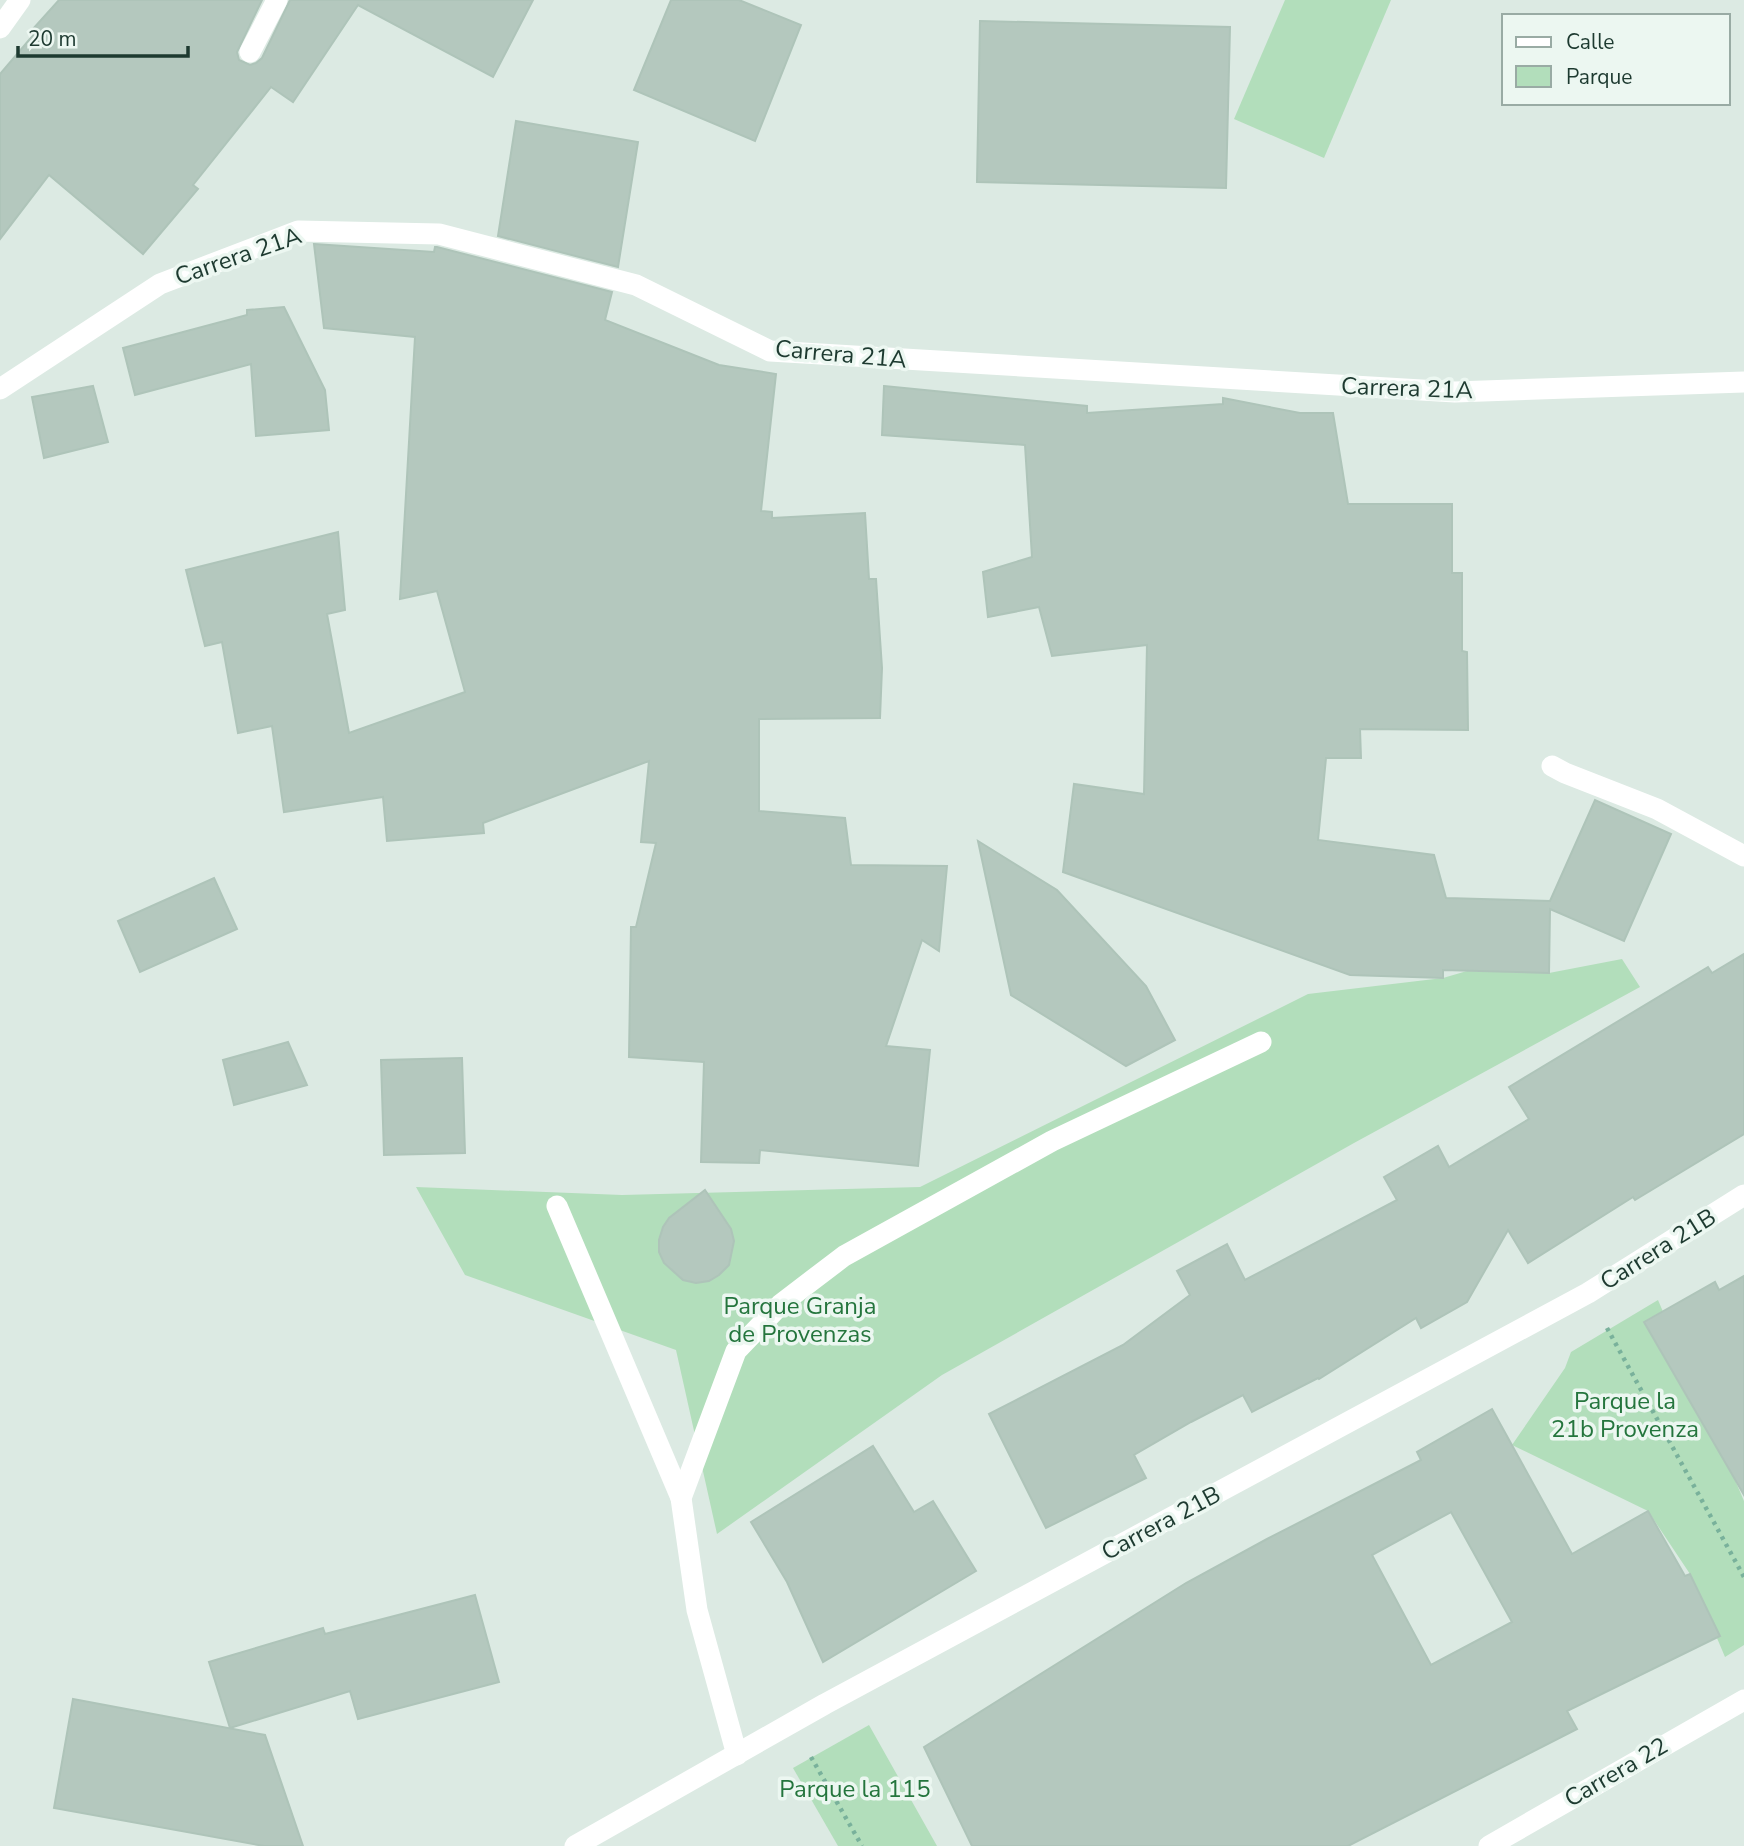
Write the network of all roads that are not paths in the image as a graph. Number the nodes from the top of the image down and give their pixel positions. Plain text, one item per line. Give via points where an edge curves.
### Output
1 (20, 0) edge
2 (277, 0) edge
3 (0, 28) edge
4 (250, 52) dead end
5 (1744, 382) edge
6 (0, 389) edge
7 (1552, 766) dead end
8 (1744, 856) edge
9 (1261, 1042) dead end
10 (1744, 1195) edge
11 (557, 1206) dead end
12 (681, 1498) junction
13 (1744, 1700) edge
14 (737, 1755) junction
15 (575, 1846) edge
16 (1489, 1846) edge

1 - 3 street
2 - 4 street
5 - 6 street, Carrera 21A via 1455,393 770,351 636,285 452,237 298,231 160,284
7 - 8 street via 1657,809
9 - 12 street via 1041,1147 844,1256 781,1304 736,1351
10 - 14 street, Carrera 21B via 1588,1293
11 - 12 street
12 - 14 street via 697,1610
13 - 16 street, Carrera 22
14 - 15 street, Carrera 21B

